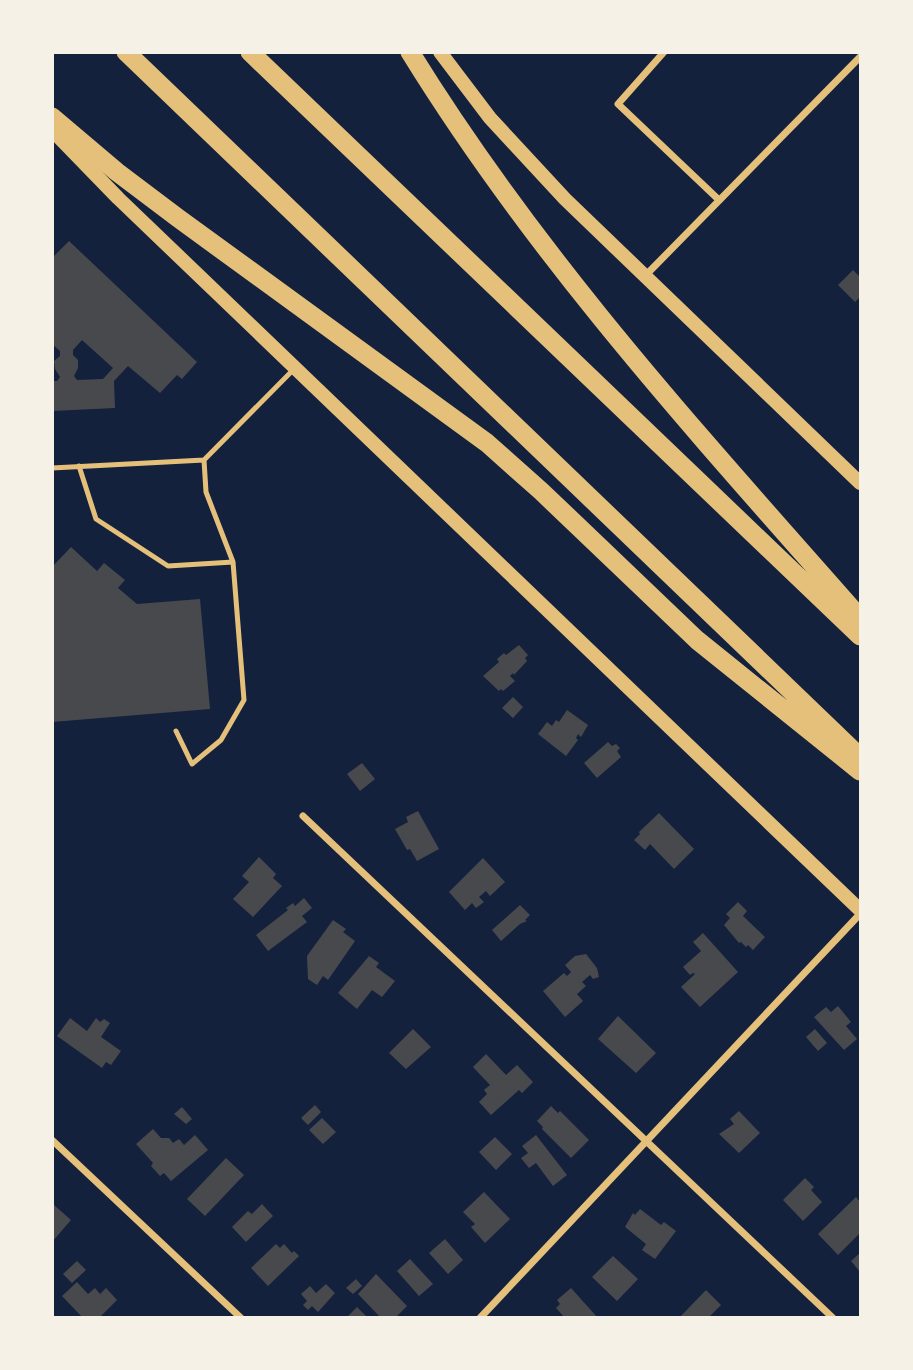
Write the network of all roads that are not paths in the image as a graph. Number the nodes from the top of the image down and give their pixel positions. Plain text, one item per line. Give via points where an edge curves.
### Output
1 (126, 52) edge
2 (250, 52) edge
3 (410, 52) edge
4 (440, 52) edge
5 (664, 52) edge
6 (860, 57) edge
7 (52, 117) edge
8 (52, 130) edge
9 (719, 200) junction
10 (645, 276) junction
11 (296, 367) junction
12 (204, 460) junction
13 (79, 466) junction
14 (52, 468) edge
15 (860, 483) edge
16 (233, 562) junction
17 (860, 618) edge
18 (860, 636) edge
19 (176, 731) dead end
20 (860, 757) edge
21 (860, 771) edge
22 (303, 816) dead end
23 (860, 912) edge
24 (52, 1140) edge
25 (647, 1140) junction
26 (241, 1318) edge
27 (480, 1318) edge
28 (833, 1318) edge

1 - 20 highway
2 - 18 highway
3 - 17 highway via 518,214 590,307
4 - 10 main road via 519,150
5 - 9 street via 618,104
6 - 9 street
7 - 21 highway via 178,218 487,443 697,640
8 - 11 main road
9 - 10 street
10 - 15 main road
11 - 12 lane
11 - 23 main road
12 - 13 lane
12 - 16 lane via 206,492
13 - 14 lane
13 - 16 lane via 96,519 168,566
16 - 19 lane via 244,700 221,740 192,764
22 - 25 street
23 - 25 street
24 - 26 street
25 - 27 street
25 - 28 street

